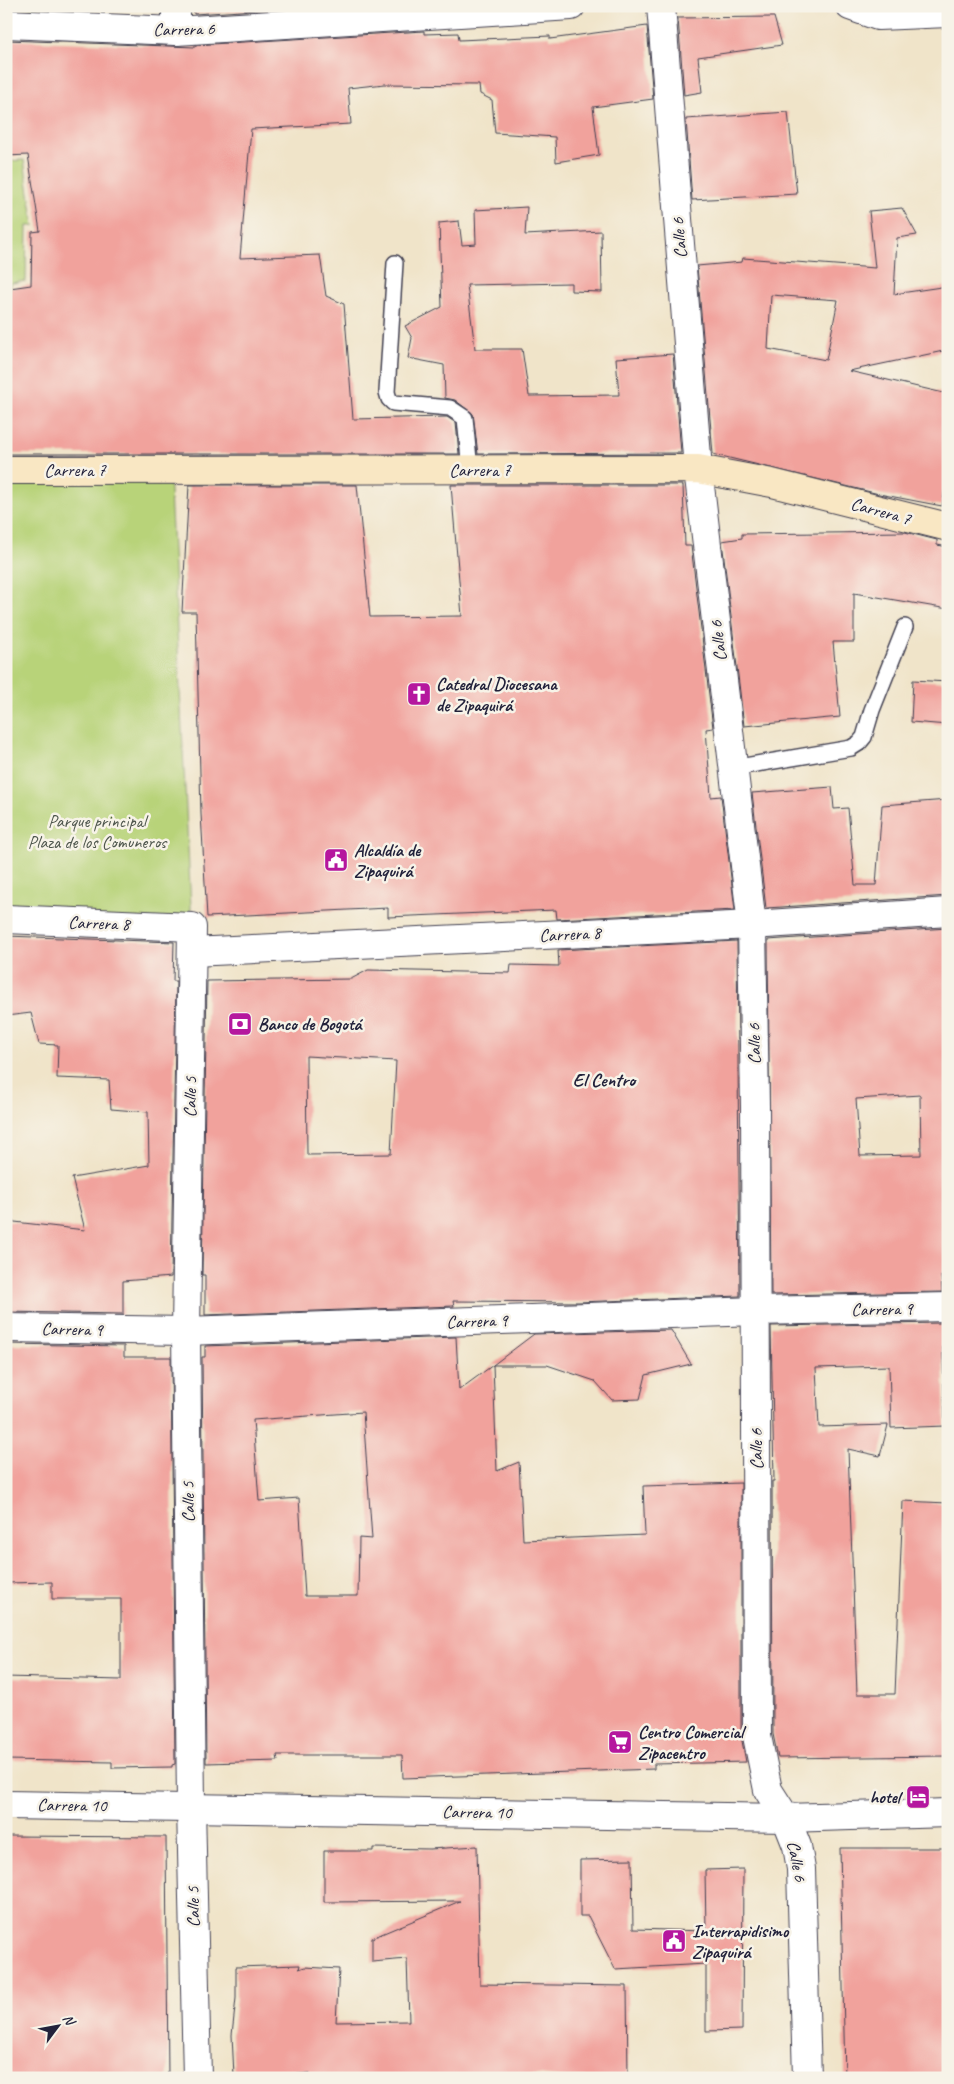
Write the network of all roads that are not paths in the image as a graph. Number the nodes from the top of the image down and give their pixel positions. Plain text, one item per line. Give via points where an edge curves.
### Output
1 (571, 6) edge
2 (661, 6) edge
3 (850, 6) edge
4 (948, 13) edge
5 (176, 19) edge
6 (6, 24) edge
7 (395, 262) dead end
8 (698, 469) junction
9 (6, 470) edge
10 (470, 470) junction
11 (948, 527) edge
12 (905, 627) dead end
13 (733, 768) junction
14 (948, 912) edge
15 (6, 919) edge
16 (752, 925) junction
17 (192, 939) junction
18 (948, 1307) edge
19 (756, 1311) junction
20 (6, 1328) edge
21 (186, 1331) junction
22 (6, 1805) edge
23 (191, 1806) junction
24 (948, 1813) edge
25 (786, 1818) junction
26 (197, 2078) edge
27 (808, 2078) edge

1 - 5 street, Carrera 6
2 - 8 street, Calle 6
3 - 4 street via 878,16
5 - 6 street, Carrera 6
7 - 10 lane via 386,392 393,403 450,408 465,418
8 - 10 street, Carrera 7
8 - 11 street, Carrera 7 via 772,482
8 - 13 street, Calle 6
9 - 10 street, Carrera 7
12 - 13 lane via 859,743 851,748
13 - 16 street, Calle 6
14 - 16 street, Carrera 8
15 - 17 street, Carrera 8
16 - 17 street, Carrera 8
16 - 19 street, Calle 6
17 - 21 street, Calle 5
18 - 19 street, Carrera 9
19 - 21 street, Carrera 9
19 - 25 street, Calle 6 via 757,1736 768,1790
20 - 21 street, Carrera 9
21 - 23 street, Calle 5
22 - 23 street, Carrera 10
23 - 25 street, Carrera 10
23 - 26 street, Calle 5
24 - 25 street, Carrera 10
25 - 27 street, Calle 6 via 797,1846 801,1870

